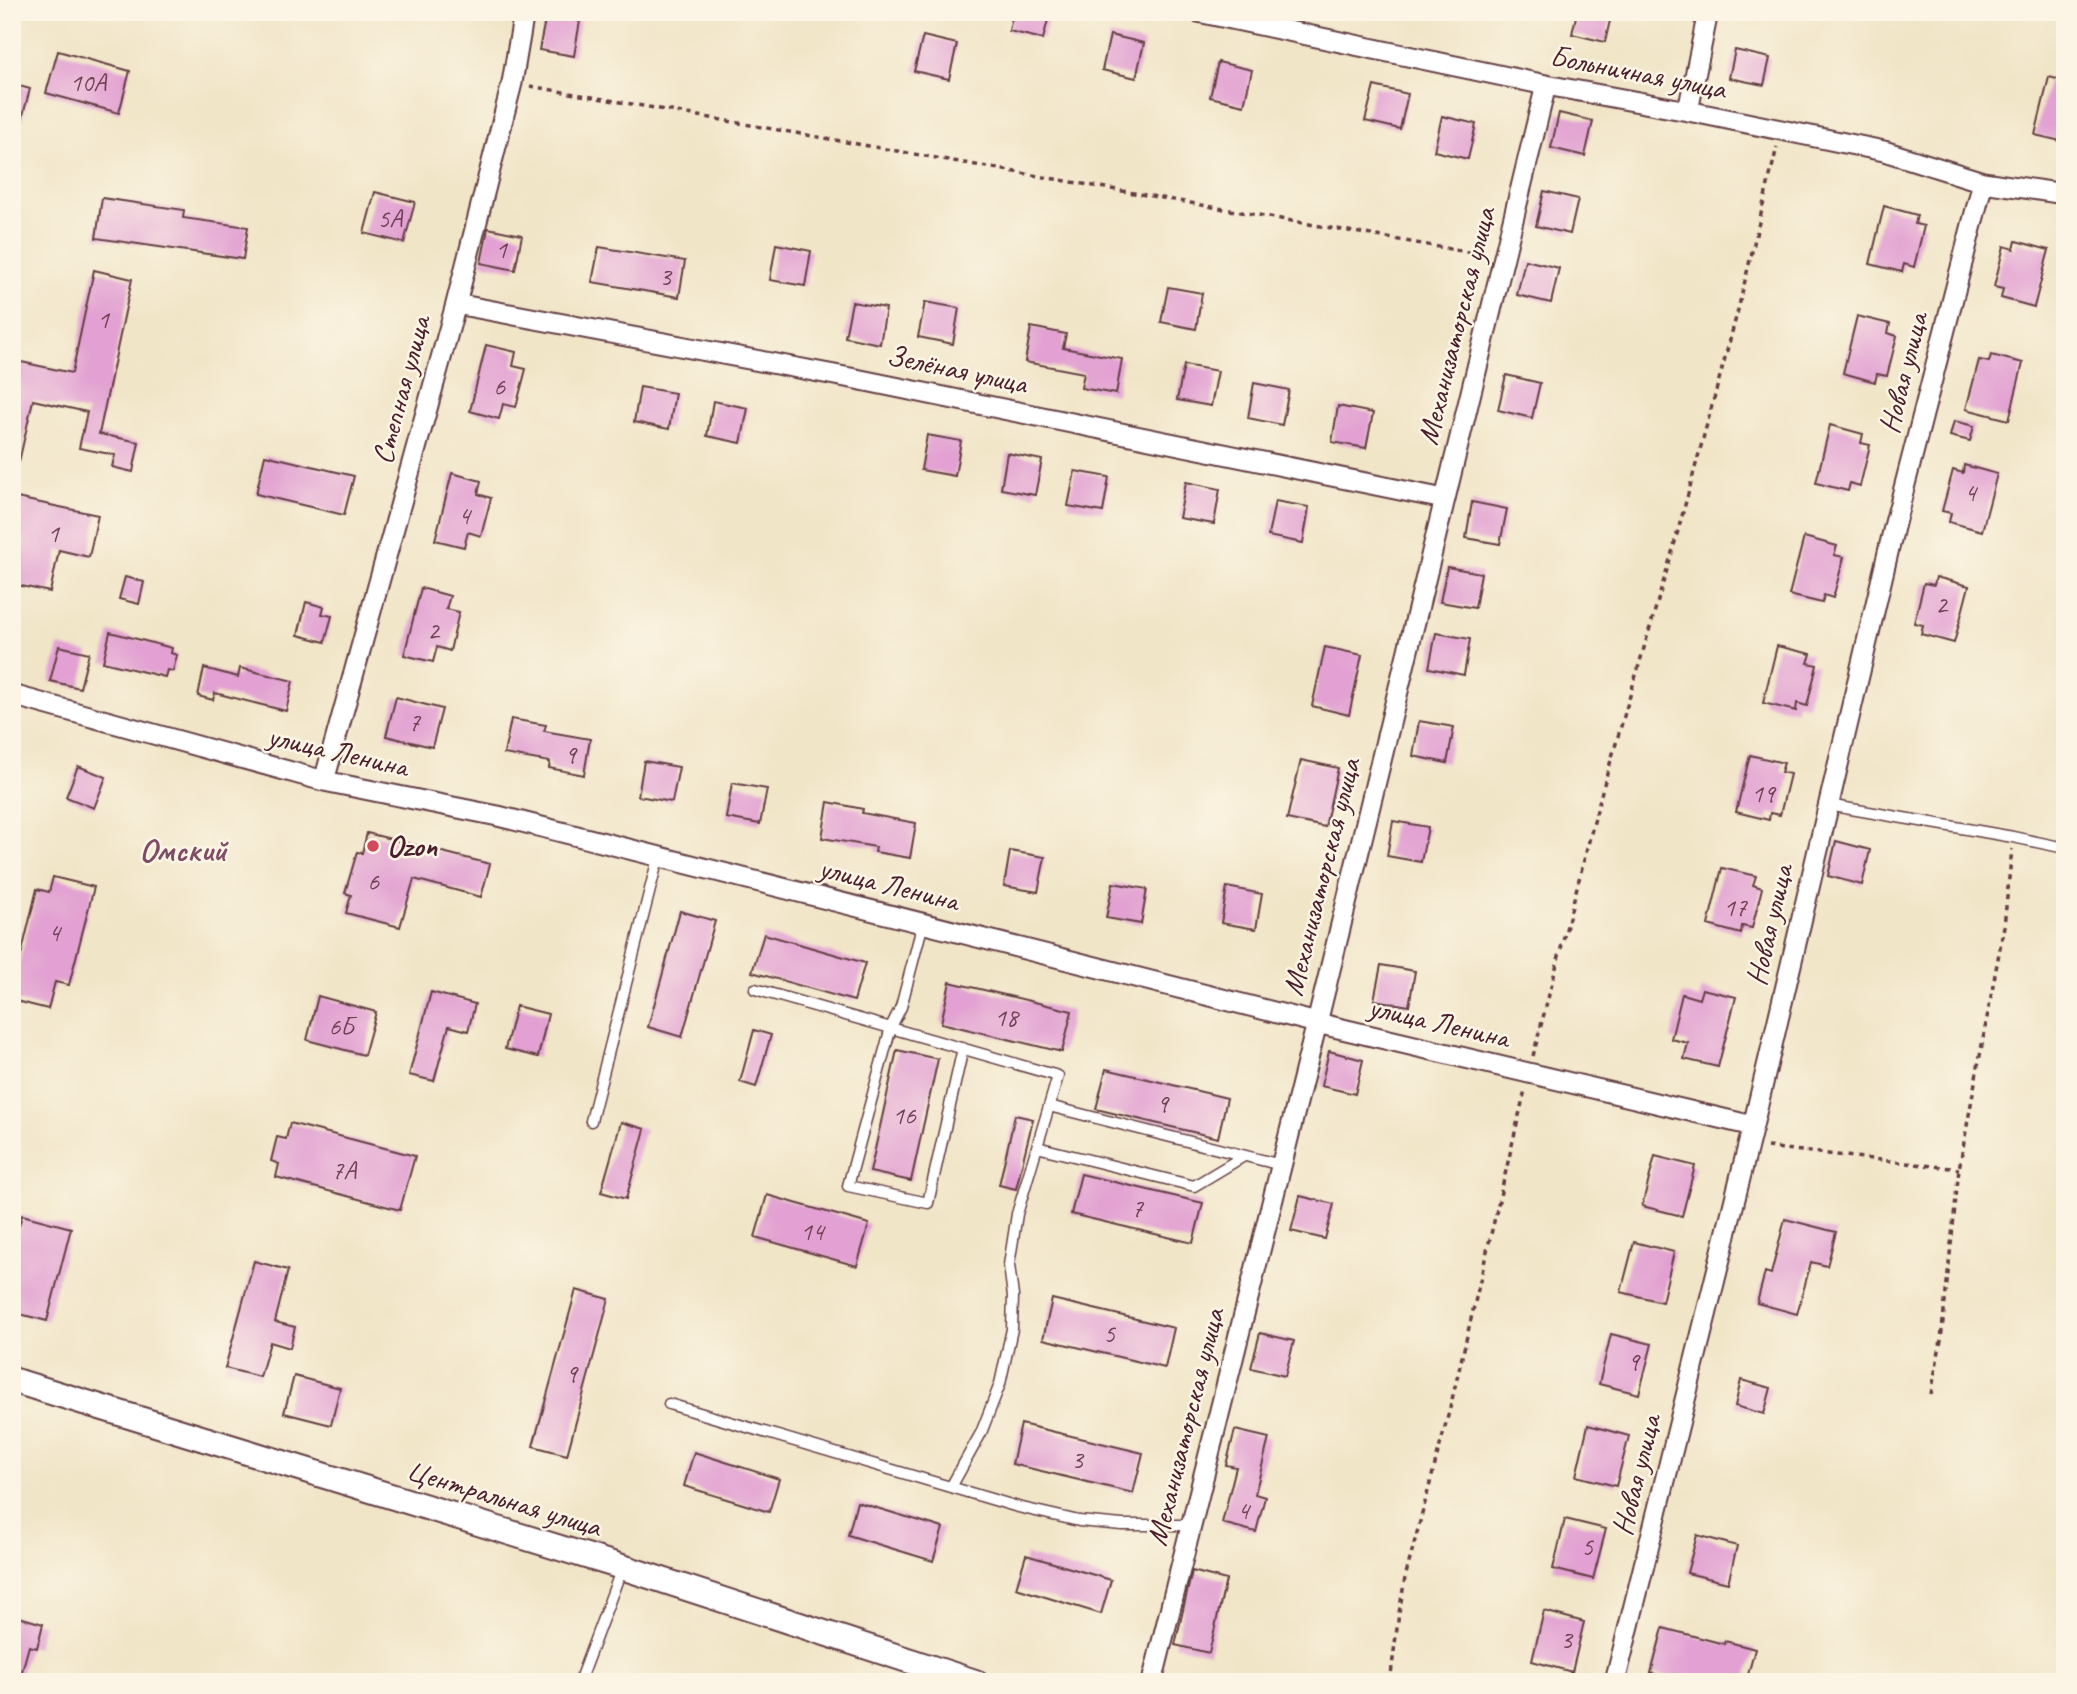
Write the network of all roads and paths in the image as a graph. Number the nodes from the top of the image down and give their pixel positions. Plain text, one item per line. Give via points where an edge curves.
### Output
1 (524, 12) edge
2 (1198, 12) edge
3 (1708, 12) edge
4 (512, 83) junction
5 (1546, 85) junction
6 (1688, 111) junction
7 (1781, 130) junction
8 (1983, 182) junction
9 (2065, 194) edge
10 (1503, 259) junction
11 (456, 304) junction
12 (1444, 499) junction
13 (2065, 660) edge
14 (12, 695) edge
15 (2065, 705) edge
16 (324, 781) junction
17 (1828, 805) junction
18 (2013, 837) junction
19 (2065, 848) edge
20 (658, 858) junction
21 (923, 923) junction
22 (755, 989) dead end
23 (1317, 1023) junction
24 (891, 1027) junction
25 (963, 1048) junction
26 (1529, 1073) junction
27 (1049, 1106) junction
28 (591, 1121) dead end
29 (1751, 1135) junction
30 (1037, 1147) junction
31 (1244, 1156) junction
32 (1281, 1165) junction
33 (1959, 1169) junction
34 (12, 1380) edge
35 (1931, 1394) dead end
36 (669, 1404) dead end
37 (951, 1487) junction
38 (1191, 1525) junction
39 (622, 1567) junction
40 (579, 1682) edge
41 (975, 1682) edge
42 (1152, 1682) edge
43 (1390, 1682) edge
44 (1615, 1682) edge

1 - 4 street, Степная улица
2 - 5 street, Больничная улица
3 - 6 street
4 - 10 path
4 - 11 street, Степная улица
5 - 6 street, Больничная улица
5 - 10 street, Механизаторская улица
6 - 7 street, Больничная улица
7 - 8 street, Больничная улица via 1884,151
7 - 26 path via 1738,310 1602,791
8 - 9 street, Больничная улица
8 - 17 street, Новая улица
10 - 12 street, Механизаторская улица
11 - 12 street, Зелёная улица via 856,379
11 - 16 street, Степная улица
12 - 23 street, Механизаторская улица
13 - 15 path via 2060,692
14 - 16 street, улица Ленина
16 - 20 street, улица Ленина via 498,816
17 - 18 lane
17 - 29 street, Новая улица
18 - 19 lane
18 - 33 path via 2004,926
20 - 21 street, улица Ленина
20 - 28 lane
21 - 23 street, улица Ленина
21 - 24 lane via 901,1007
22 - 24 lane
23 - 26 street, улица Ленина
23 - 32 street, Механизаторская улица
24 - 25 lane
24 - 25 lane via 848,1186 928,1203
25 - 27 lane via 1058,1076
26 - 29 street, улица Ленина
26 - 43 path via 1405,1578
27 - 30 lane
27 - 31 lane
29 - 33 path
29 - 44 street, Новая улица
30 - 31 lane via 1194,1186
30 - 37 lane via 1017,1214 1009,1265 1012,1329 1000,1384 981,1433
31 - 32 lane
32 - 38 street, Механизаторская улица
33 - 35 path
34 - 39 street, Центральная улица
36 - 37 lane
37 - 38 lane via 1079,1521
38 - 42 street, Механизаторская улица
39 - 40 lane
39 - 41 street, Центральная улица

